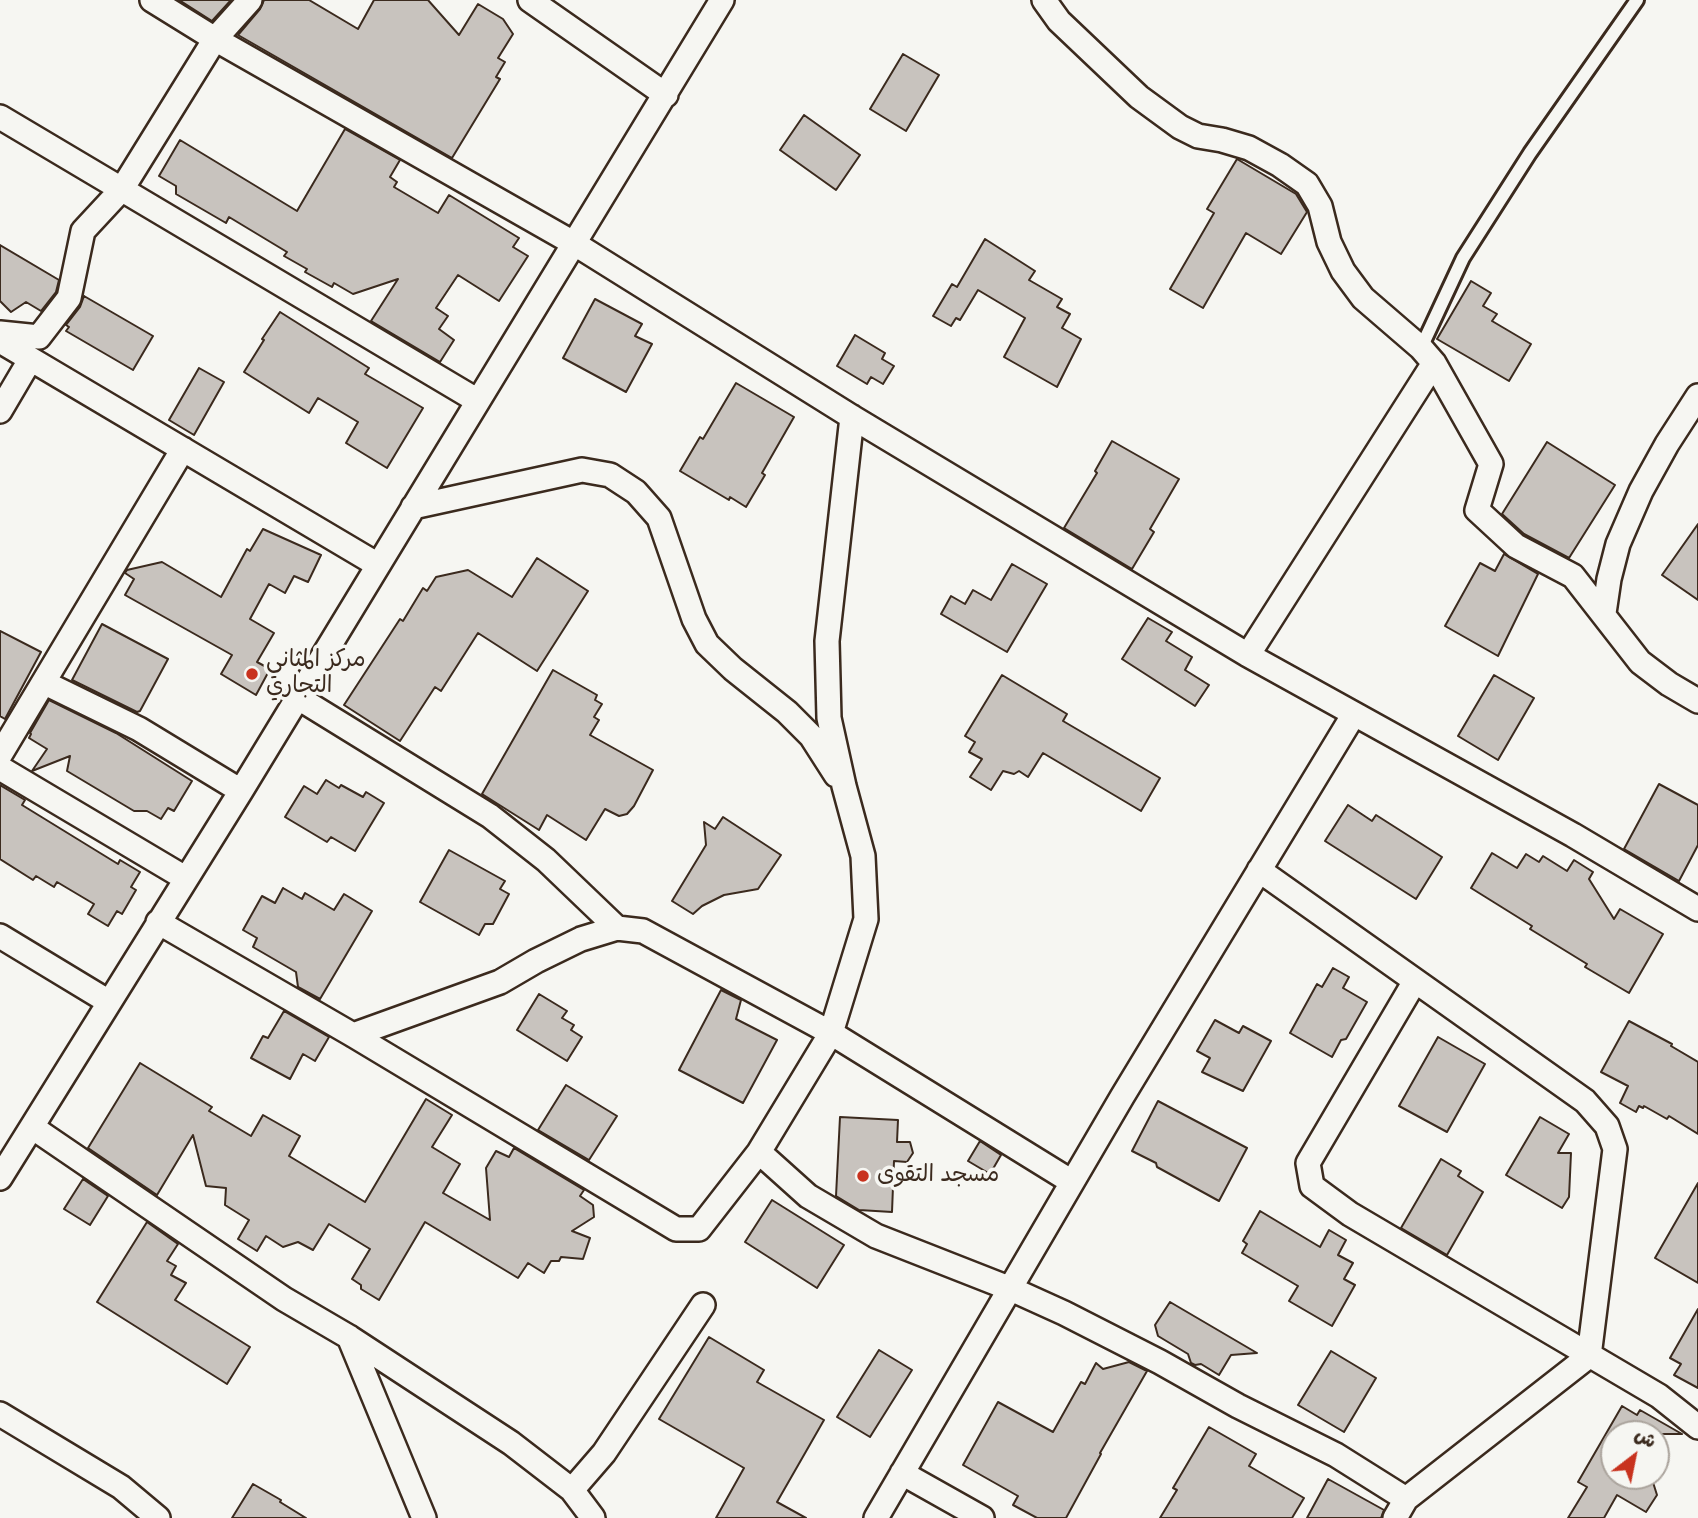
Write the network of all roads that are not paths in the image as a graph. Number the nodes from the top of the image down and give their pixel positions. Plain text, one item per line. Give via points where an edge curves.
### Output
1 (152, 0) edge
2 (250, 0) edge
3 (530, 0) edge
4 (722, 0) edge
5 (1044, 0) edge
6 (1637, 0) edge
7 (215, 39) junction
8 (666, 95) junction
9 (0, 117) edge
10 (121, 189) junction
11 (575, 244) junction
12 (0, 333) edge
13 (0, 341) edge
14 (1427, 355) junction
15 (30, 360) junction
16 (1698, 396) edge
17 (478, 401) junction
18 (0, 411) edge
19 (852, 417) junction
20 (183, 450) junction
21 (413, 507) junction
22 (378, 565) junction
23 (1604, 613) junction
24 (1248, 655) junction
25 (45, 683) junction
26 (297, 697) junction
27 (1698, 701) edge
28 (1354, 714) junction
29 (0, 755) edge
30 (0, 768) edge
31 (844, 786) junction
32 (241, 792) junction
33 (1259, 870) junction
34 (185, 878) junction
35 (1698, 909) edge
36 (158, 922) junction
37 (617, 928) junction
38 (0, 936) edge
39 (1415, 981) junction
40 (109, 1002) junction
41 (831, 1033) junction
42 (353, 1035) junction
43 (32, 1127) junction
44 (760, 1152) junction
45 (0, 1178) edge
46 (1072, 1182) junction
47 (1011, 1289) junction
48 (703, 1305) dead end
49 (349, 1337) junction
50 (1589, 1356) junction
51 (0, 1414) edge
52 (1698, 1427) edge
53 (902, 1473) junction
54 (572, 1490) junction
55 (1400, 1509) edge
56 (158, 1518) edge
57 (424, 1518) edge
58 (593, 1518) edge
59 (876, 1518) edge
60 (982, 1518) edge

1 - 7 street
2 - 7 street
3 - 8 street
4 - 8 street
5 - 14 street via 1059,21 1139,97 1180,127 1249,148 1307,184 1320,206 1329,242 1343,271 1363,298
6 - 14 lane via 1463,258
7 - 10 street
7 - 11 street
8 - 11 street
9 - 10 street
10 - 12 street via 83,231 69,298 39,337
10 - 17 street
11 - 17 street
11 - 19 street
13 - 15 street
14 - 23 street via 1491,464 1477,510 1516,546 1573,576
14 - 24 street
15 - 18 street
15 - 20 street
16 - 23 street via 1641,491 1618,544
17 - 21 street
19 - 24 street
19 - 31 street via 827,641 829,718
20 - 22 street
20 - 25 street
21 - 22 street
21 - 31 street via 582,470 610,475 636,492 659,518 694,619 707,643 811,736
22 - 26 street
23 - 27 street via 1640,662
24 - 28 street
25 - 29 street
25 - 32 street via 139,729
26 - 32 street
26 - 37 street via 490,816 546,860
28 - 33 street
28 - 35 street
30 - 34 street
31 - 41 street via 863,856 866,919
32 - 34 street
33 - 39 street
33 - 46 street
34 - 36 street
36 - 40 street
36 - 42 street
37 - 41 street via 643,931
37 - 42 street via 581,939 500,982
38 - 40 street
39 - 50 street via 1560,1081 1607,1126 1615,1149
39 - 50 street via 1308,1163 1312,1186 1350,1214
40 - 43 street
41 - 44 street
41 - 46 street
42 - 44 street via 676,1229 699,1229
43 - 45 street
43 - 49 street via 284,1299
44 - 47 street via 808,1196 876,1236
46 - 47 street
47 - 53 street
47 - 55 street via 1336,1455
48 - 54 street via 604,1454
49 - 54 street via 511,1443
49 - 57 street
50 - 52 street via 1659,1396
50 - 55 street
51 - 56 street via 121,1487
53 - 59 street
53 - 60 street
54 - 58 street

